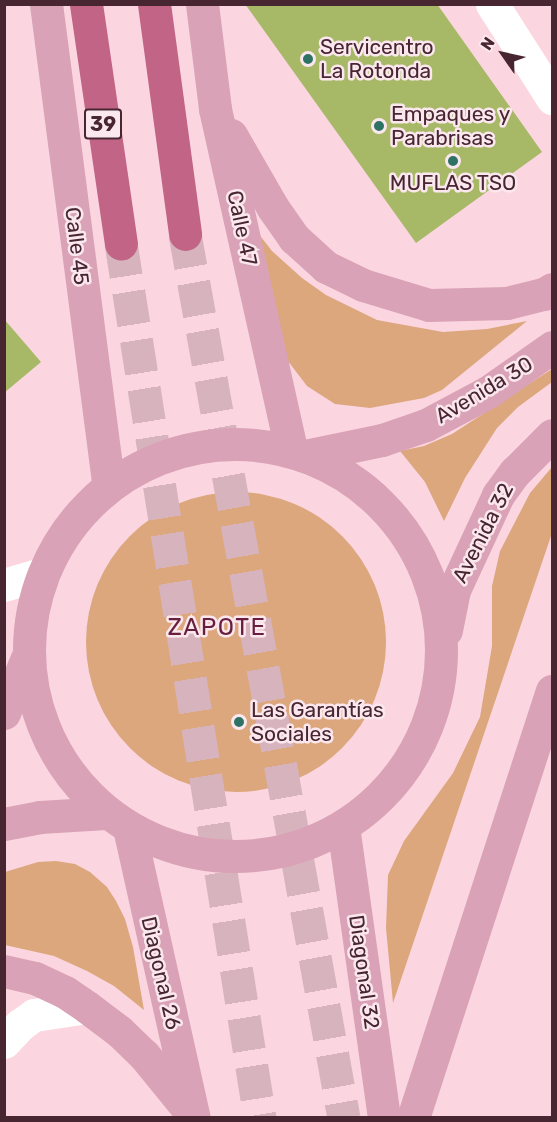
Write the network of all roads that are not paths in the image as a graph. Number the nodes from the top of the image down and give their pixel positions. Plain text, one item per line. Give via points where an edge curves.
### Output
1 (46, 4) edge
2 (86, 4) edge
3 (154, 4) edge
4 (202, 4) edge
5 (492, 4) edge
6 (552, 98) edge
7 (215, 109) junction
8 (185, 234) tunnel mouth
9 (121, 243) tunnel mouth
10 (552, 289) edge
11 (552, 347) edge
12 (552, 435) edge
13 (300, 453) junction
14 (109, 486) junction
15 (44, 573) junction
16 (4, 585) edge
17 (442, 647) junction
18 (28, 653) junction
19 (552, 692) edge
20 (4, 713) edge
21 (117, 820) junction
22 (4, 824) edge
23 (343, 826) junction
24 (4, 971) edge
25 (87, 1006) junction
26 (4, 1042) edge
27 (426, 1077) junction
28 (193, 1116) edge
29 (384, 1118) edge
30 (413, 1118) edge
31 (428, 1118) edge

1 - 14 main road, Calle 45
2 - 9 highway, 39
3 - 8 highway
4 - 7 main road, Calle 47
5 - 6 street
7 - 10 main road via 294,238 326,267 363,285 429,305 507,303
7 - 13 main road, Calle 47
11 - 13 main road, Avenida 30 via 488,392 426,425 382,440
12 - 17 main road, Avenida 32 via 514,472 486,519 454,590
13 - 14 main road via 253,443 186,449 142,466
13 - 17 main road via 379,500 413,543 434,592
14 - 15 main road via 82,511 60,541
15 - 16 street
15 - 18 main road via 32,613
17 - 23 main road via 435,699 416,750 385,792
18 - 20 main road
18 - 21 main road via 32,690 42,725 58,758 80,787
19 - 27 main road
21 - 22 main road via 40,817
21 - 23 main road via 162,844 199,854 236,857 282,851
21 - 28 main road, Diagonal 26
23 - 29 main road, Diagonal 32
24 - 25 main road via 35,978
25 - 26 street via 34,1015
25 - 28 main road via 144,1055
27 - 30 main road
27 - 31 street

